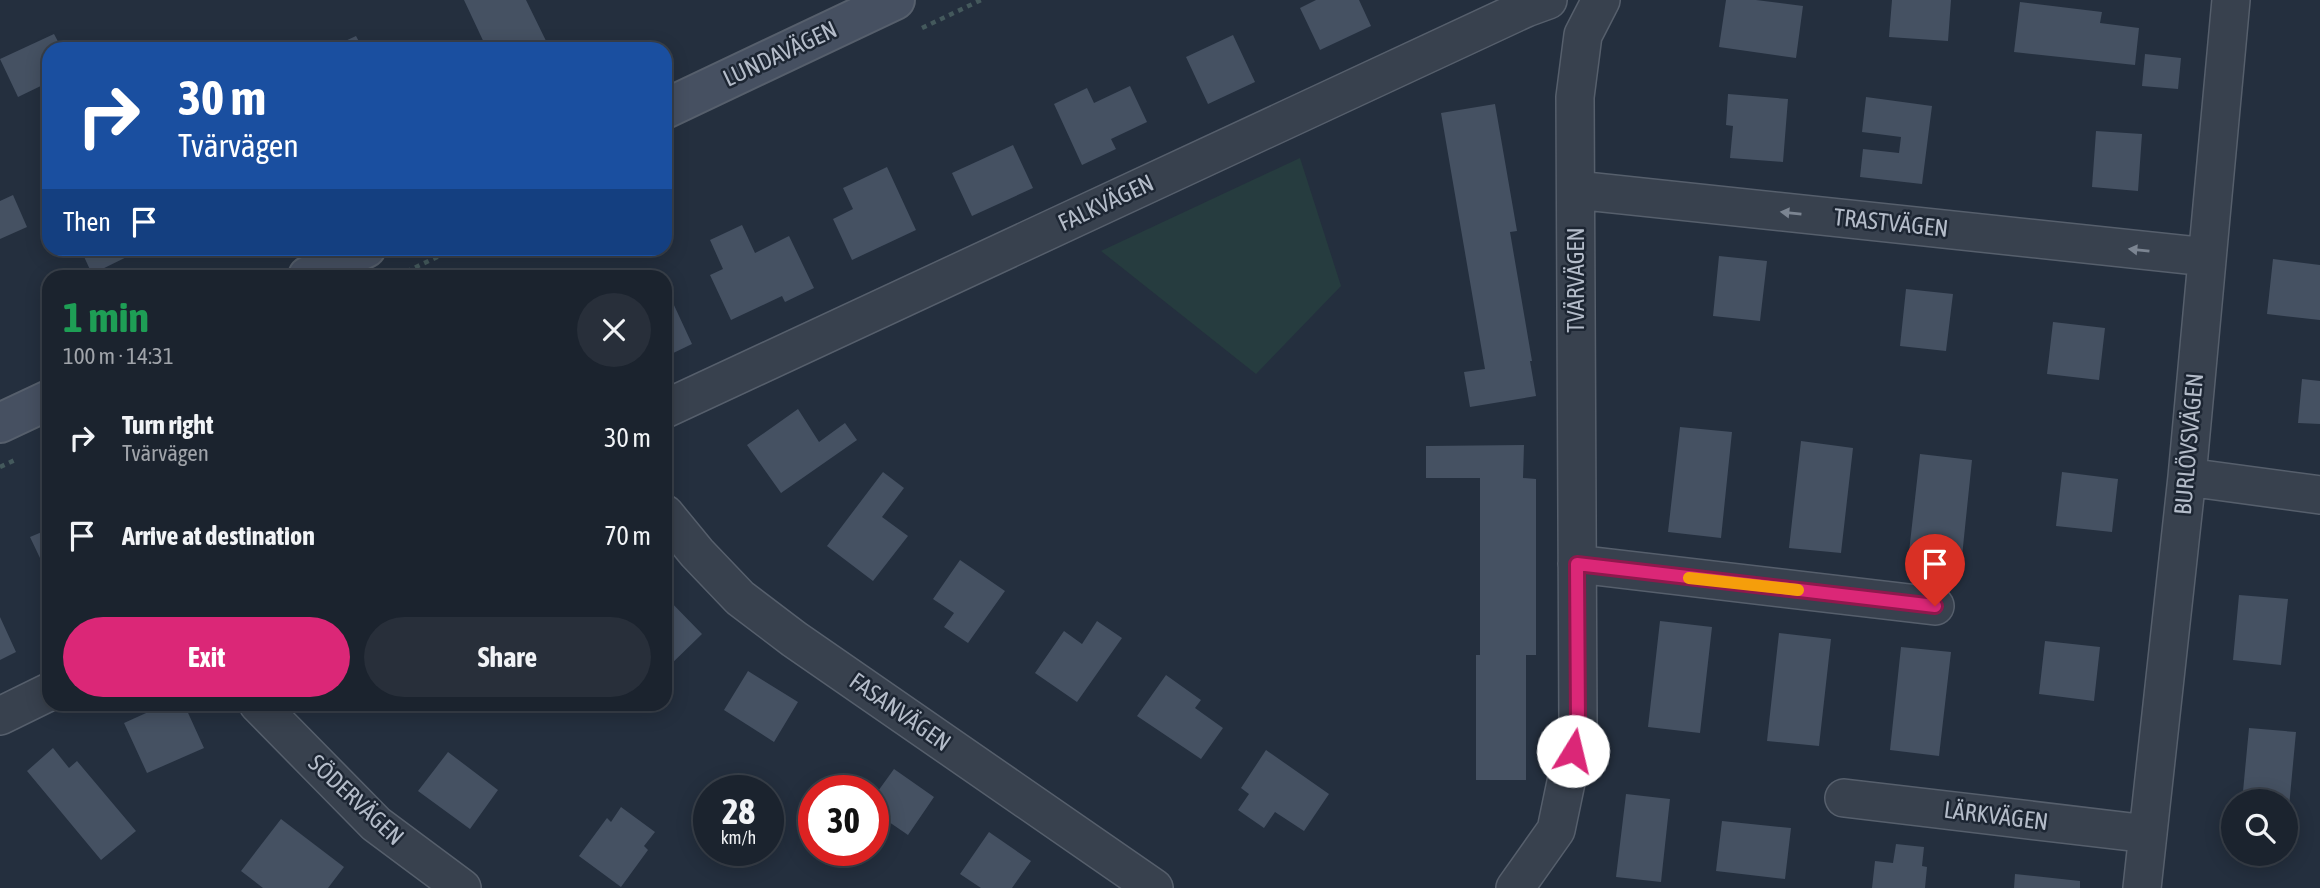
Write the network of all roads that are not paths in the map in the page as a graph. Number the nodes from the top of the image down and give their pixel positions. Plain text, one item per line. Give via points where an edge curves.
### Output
1 (895, 0) edge
2 (1548, 0) edge
3 (1601, 0) edge
4 (2231, 0) edge
5 (672, 106) edge
6 (1576, 190) junction
7 (349, 256) edge
8 (2207, 257) junction
9 (320, 270) edge
10 (42, 403) edge
11 (672, 406) edge
12 (0, 423) edge
13 (2187, 477) junction
14 (2320, 495) edge
15 (672, 522) edge
16 (1577, 564) junction
17 (1935, 606) dead end
18 (42, 695) edge
19 (265, 711) edge
20 (0, 716) edge
21 (1844, 798) dead end
22 (2148, 834) junction
23 (462, 888) edge
24 (1154, 888) edge
25 (1515, 888) edge
26 (2142, 888) edge

1 - 5 main road, LUNDAVÄGEN
2 - 11 street, FALKVÄGEN
3 - 6 street, TVÄRVÄGEN via 1584,35 1578,72
4 - 8 street, BURLÖVSVÄGEN
8 -> 6 street, TRASTVÄGEN
6 - 16 street, TVÄRVÄGEN
7 - 9 main road
8 - 13 street, BURLÖVSVÄGEN
10 - 12 main road
13 - 14 street
13 - 22 street, BURLÖVSVÄGEN
15 - 24 street, FASANVÄGEN via 740,598 794,639
16 - 17 street
16 - 25 street, TVÄRVÄGEN via 1578,725 1556,830
18 - 20 street
19 - 23 street, SÖDERVÄGEN via 376,824
21 - 22 street, LÄRKVÄGEN
22 - 26 street, BURLÖVSVÄGEN

